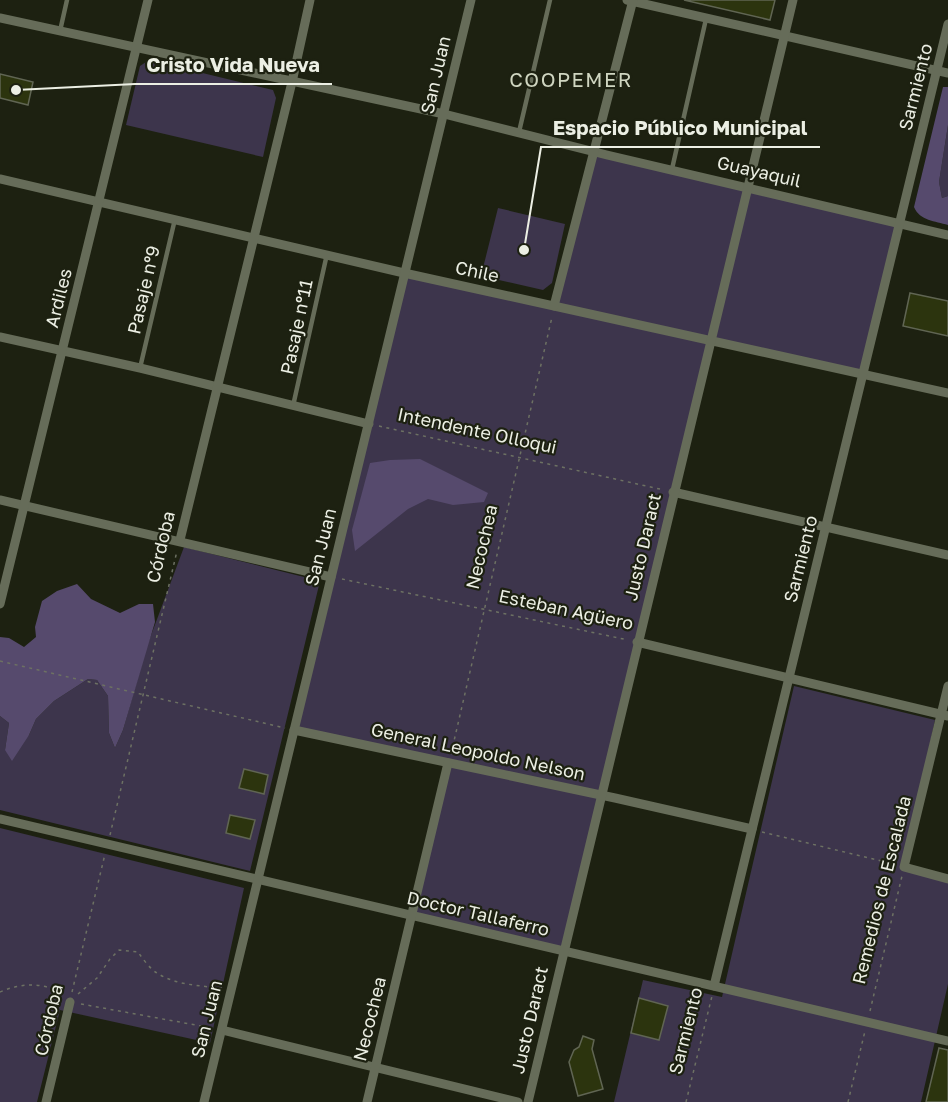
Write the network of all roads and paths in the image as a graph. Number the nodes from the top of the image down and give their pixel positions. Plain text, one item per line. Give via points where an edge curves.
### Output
1 (67, 0) edge
2 (148, 0) edge
3 (310, 0) edge
4 (471, 0) edge
5 (550, 0) edge
6 (631, 0) edge
7 (793, 0) edge
8 (0, 18) edge
9 (706, 19) junction
10 (948, 24) edge
11 (60, 31) junction
12 (784, 37) junction
13 (137, 48) junction
14 (937, 70) junction
15 (948, 73) edge
16 (292, 82) junction
17 (444, 114) junction
18 (519, 132) junction
19 (595, 152) junction
20 (672, 169) junction
21 (0, 179) edge
22 (748, 187) junction
23 (99, 202) junction
24 (175, 219) junction
25 (900, 223) junction
26 (948, 235) edge
27 (253, 237) junction
28 (327, 254) junction
29 (404, 273) junction
30 (554, 306) junction
31 (0, 337) edge
32 (710, 339) junction
33 (63, 351) junction
34 (140, 368) junction
35 (864, 373) junction
36 (217, 387) junction
37 (948, 393) edge
38 (294, 406) junction
39 (369, 424) junction
40 (519, 458) junction
41 (674, 492) junction
42 (0, 500) edge
43 (24, 505) junction
44 (826, 526) junction
45 (180, 540) junction
46 (948, 555) edge
47 (331, 577) junction
48 (0, 604) edge
49 (484, 609) junction
50 (638, 642) junction
51 (0, 661) edge
52 (789, 678) junction
53 (948, 686) edge
54 (143, 694) junction
55 (944, 715) edge
56 (294, 730) junction
57 (448, 763) junction
58 (602, 796) junction
59 (0, 819) edge
60 (752, 829) junction
61 (107, 845) junction
62 (904, 867) junction
63 (948, 879) edge
64 (257, 881) junction
65 (412, 915) junction
66 (564, 951) junction
67 (714, 986) junction
68 (232, 989) junction
69 (0, 992) edge
70 (70, 1002) junction
71 (867, 1022) junction
72 (222, 1030) junction
73 (948, 1041) edge
74 (376, 1066) junction
75 (46, 1102) edge
76 (204, 1102) edge
77 (367, 1102) edge
78 (518, 1102) edge
79 (528, 1102) edge
80 (686, 1102) edge
81 (848, 1102) edge

1 - 11 lane
2 - 13 street, Ardiles
3 - 16 street, Córdoba
4 - 17 street, San Juan
5 - 18 lane
6 - 9 street
6 - 19 street
7 - 12 street, Justo Daract
8 - 11 street, Guayaquil
9 - 12 street
9 - 20 lane
10 - 14 street, Sarmiento
11 - 13 street, Guayaquil
12 - 14 street
12 - 22 street, Justo Daract
13 - 16 street, Guayaquil
13 - 23 street, Ardiles
14 - 15 street
14 - 25 street, Sarmiento
16 - 17 street, Guayaquil
16 - 27 street, Córdoba
17 - 18 street, Guayaquil
17 - 29 street, San Juan
18 - 19 street, Guayaquil
19 - 20 street, Guayaquil
19 - 30 street
20 - 22 street, Guayaquil
21 - 23 street, Chile
22 - 25 street, Guayaquil
22 - 32 street, Justo Daract
23 - 24 street, Chile
23 - 33 street, Ardiles
24 - 27 street, Chile
24 - 34 lane, Pasaje nº9
25 - 26 street, Guayaquil
25 - 35 street, Sarmiento
27 - 28 street, Chile
27 - 36 street, Córdoba
28 - 29 street, Chile
28 - 38 lane, Pasaje nº11
29 - 30 street, Chile
29 - 39 street, San Juan
30 - 32 street, Chile
30 - 40 path, Necochea
31 - 33 street, Intendente Olloqui
32 - 35 street, Chile
32 - 41 street, Justo Daract
33 - 34 street, Intendente Olloqui
33 - 43 street, Ardiles
34 - 36 street, Intendente Olloqui
35 - 37 street, Chile
35 - 44 street, Sarmiento
36 - 38 street, Intendente Olloqui
36 - 45 street, Córdoba
38 - 39 street, Intendente Olloqui
39 - 40 path, Intendente Olloqui
39 - 47 street, San Juan
40 - 41 path, Intendente Olloqui
40 - 49 path, Necochea
41 - 44 street
41 - 50 street, Justo Daract
42 - 43 street
43 - 45 street
43 - 48 street, Ardiles
44 - 46 street
44 - 52 street, Sarmiento
45 - 47 street
45 - 54 path, Córdoba
47 - 49 path, Esteban Agüero
47 - 56 street, San Juan
49 - 50 path, Esteban Agüero
49 - 57 path, Necochea
50 - 52 street, Esteban Agüero
50 - 58 street, Justo Daract
51 - 54 path
52 - 55 street, Esteban Agüero
52 - 60 street, Sarmiento
53 - 55 street, Remedios de Escalada
54 - 56 path
54 - 61 path, Córdoba
55 - 62 street, Remedios de Escalada
56 - 57 street, General Leopoldo Nelson
56 - 64 street, San Juan
57 - 58 street, General Leopoldo Nelson
57 - 65 street, Necochea
58 - 60 street, General Leopoldo Nelson
58 - 66 street, Justo Daract
59 - 61 street, Doctor Tallaferro
60 - 62 path
60 - 67 street, Sarmiento
61 - 64 street, Doctor Tallaferro
61 - 70 path, Córdoba
62 - 63 street
62 - 71 path, Remedios de Escalada
64 - 65 street, Doctor Tallaferro
64 - 68 street, San Juan
65 - 66 street, Doctor Tallaferro
65 - 74 street, Necochea
66 - 67 street, Doctor Tallaferro
66 - 79 street, Justo Daract
67 - 71 street, Doctor Tallaferro
67 - 80 path, Sarmiento
68 - 70 path via 168,978 156,973 138,952 119,950 97,978
68 - 72 street, San Juan
69 - 70 path via 15,985 45,986
70 - 72 path
70 - 75 street, Córdoba
71 - 73 street, Doctor Tallaferro
71 - 81 path, Remedios de Escalada
72 - 74 street
72 - 76 street, San Juan
74 - 77 street, Necochea
74 - 78 street

